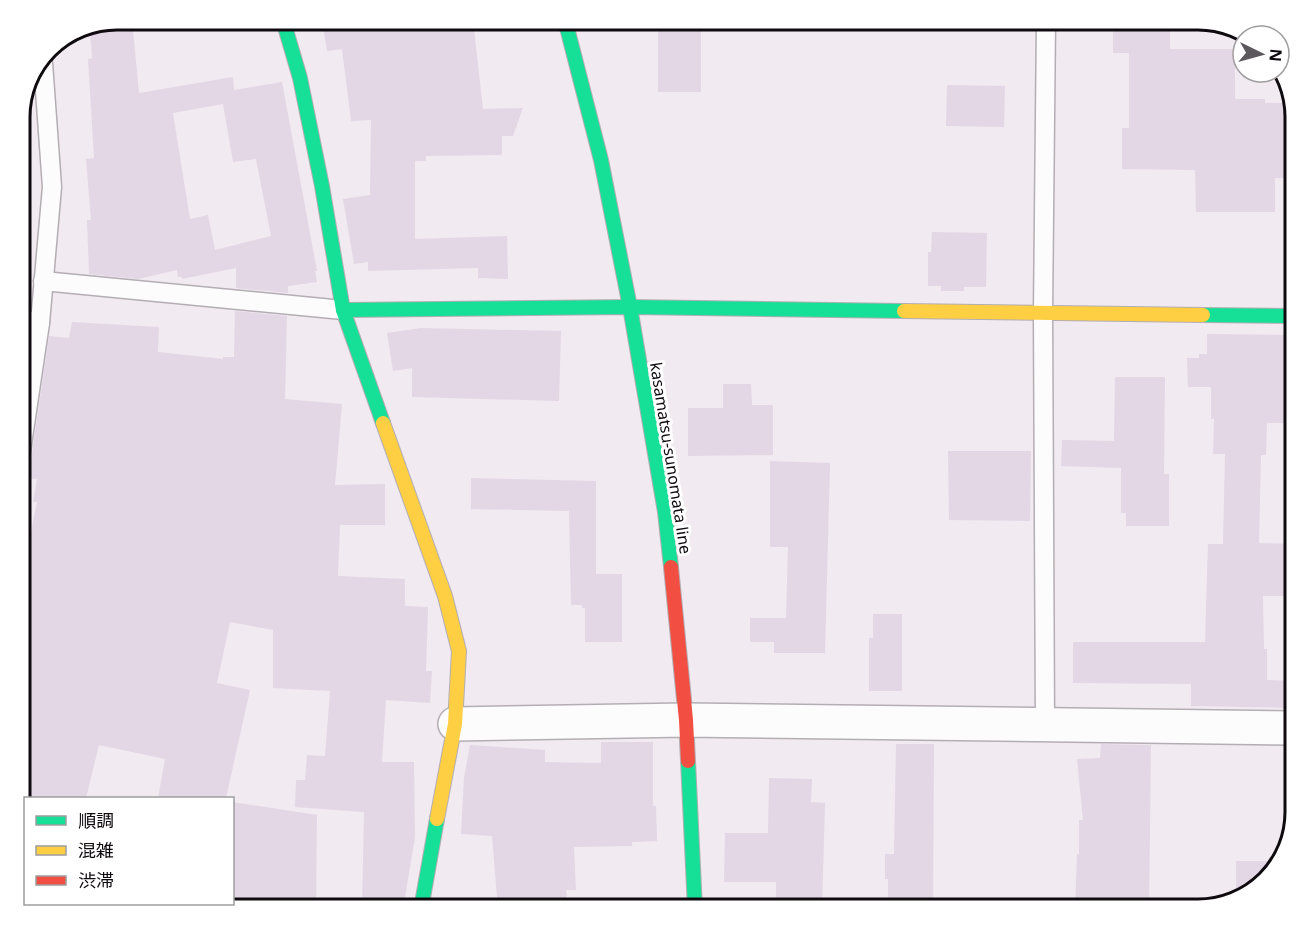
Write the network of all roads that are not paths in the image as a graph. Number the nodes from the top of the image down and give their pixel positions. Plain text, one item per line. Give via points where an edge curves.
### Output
1 (286, 30) edge
2 (568, 30) edge
3 (1046, 30) edge
4 (44, 71) edge
5 (44, 281) junction
6 (630, 307) junction
7 (343, 310) junction
8 (1043, 313) junction
9 (1285, 316) edge
10 (30, 321) edge
11 (40, 323) junction
12 (30, 390) edge
13 (686, 720) junction
14 (455, 724) junction
15 (1045, 725) junction
16 (1285, 728) edge
17 (423, 899) edge
18 (695, 899) edge

1 - 7 street via 302,88
2 - 6 street, kasamatsu-sunomata line via 601,160
3 - 8 lane
4 - 5 lane via 52,187
5 - 7 lane
5 - 11 lane
6 - 7 street
6 - 8 street
6 - 13 street, kasamatsu-sunomata line via 665,512
7 - 14 street via 445,596 459,651
8 - 9 street
8 - 15 lane
10 - 11 lane
11 - 12 lane
13 - 14 street
13 - 15 street
13 - 18 street, kasamatsu-sunomata line
14 - 17 street
15 - 16 street

